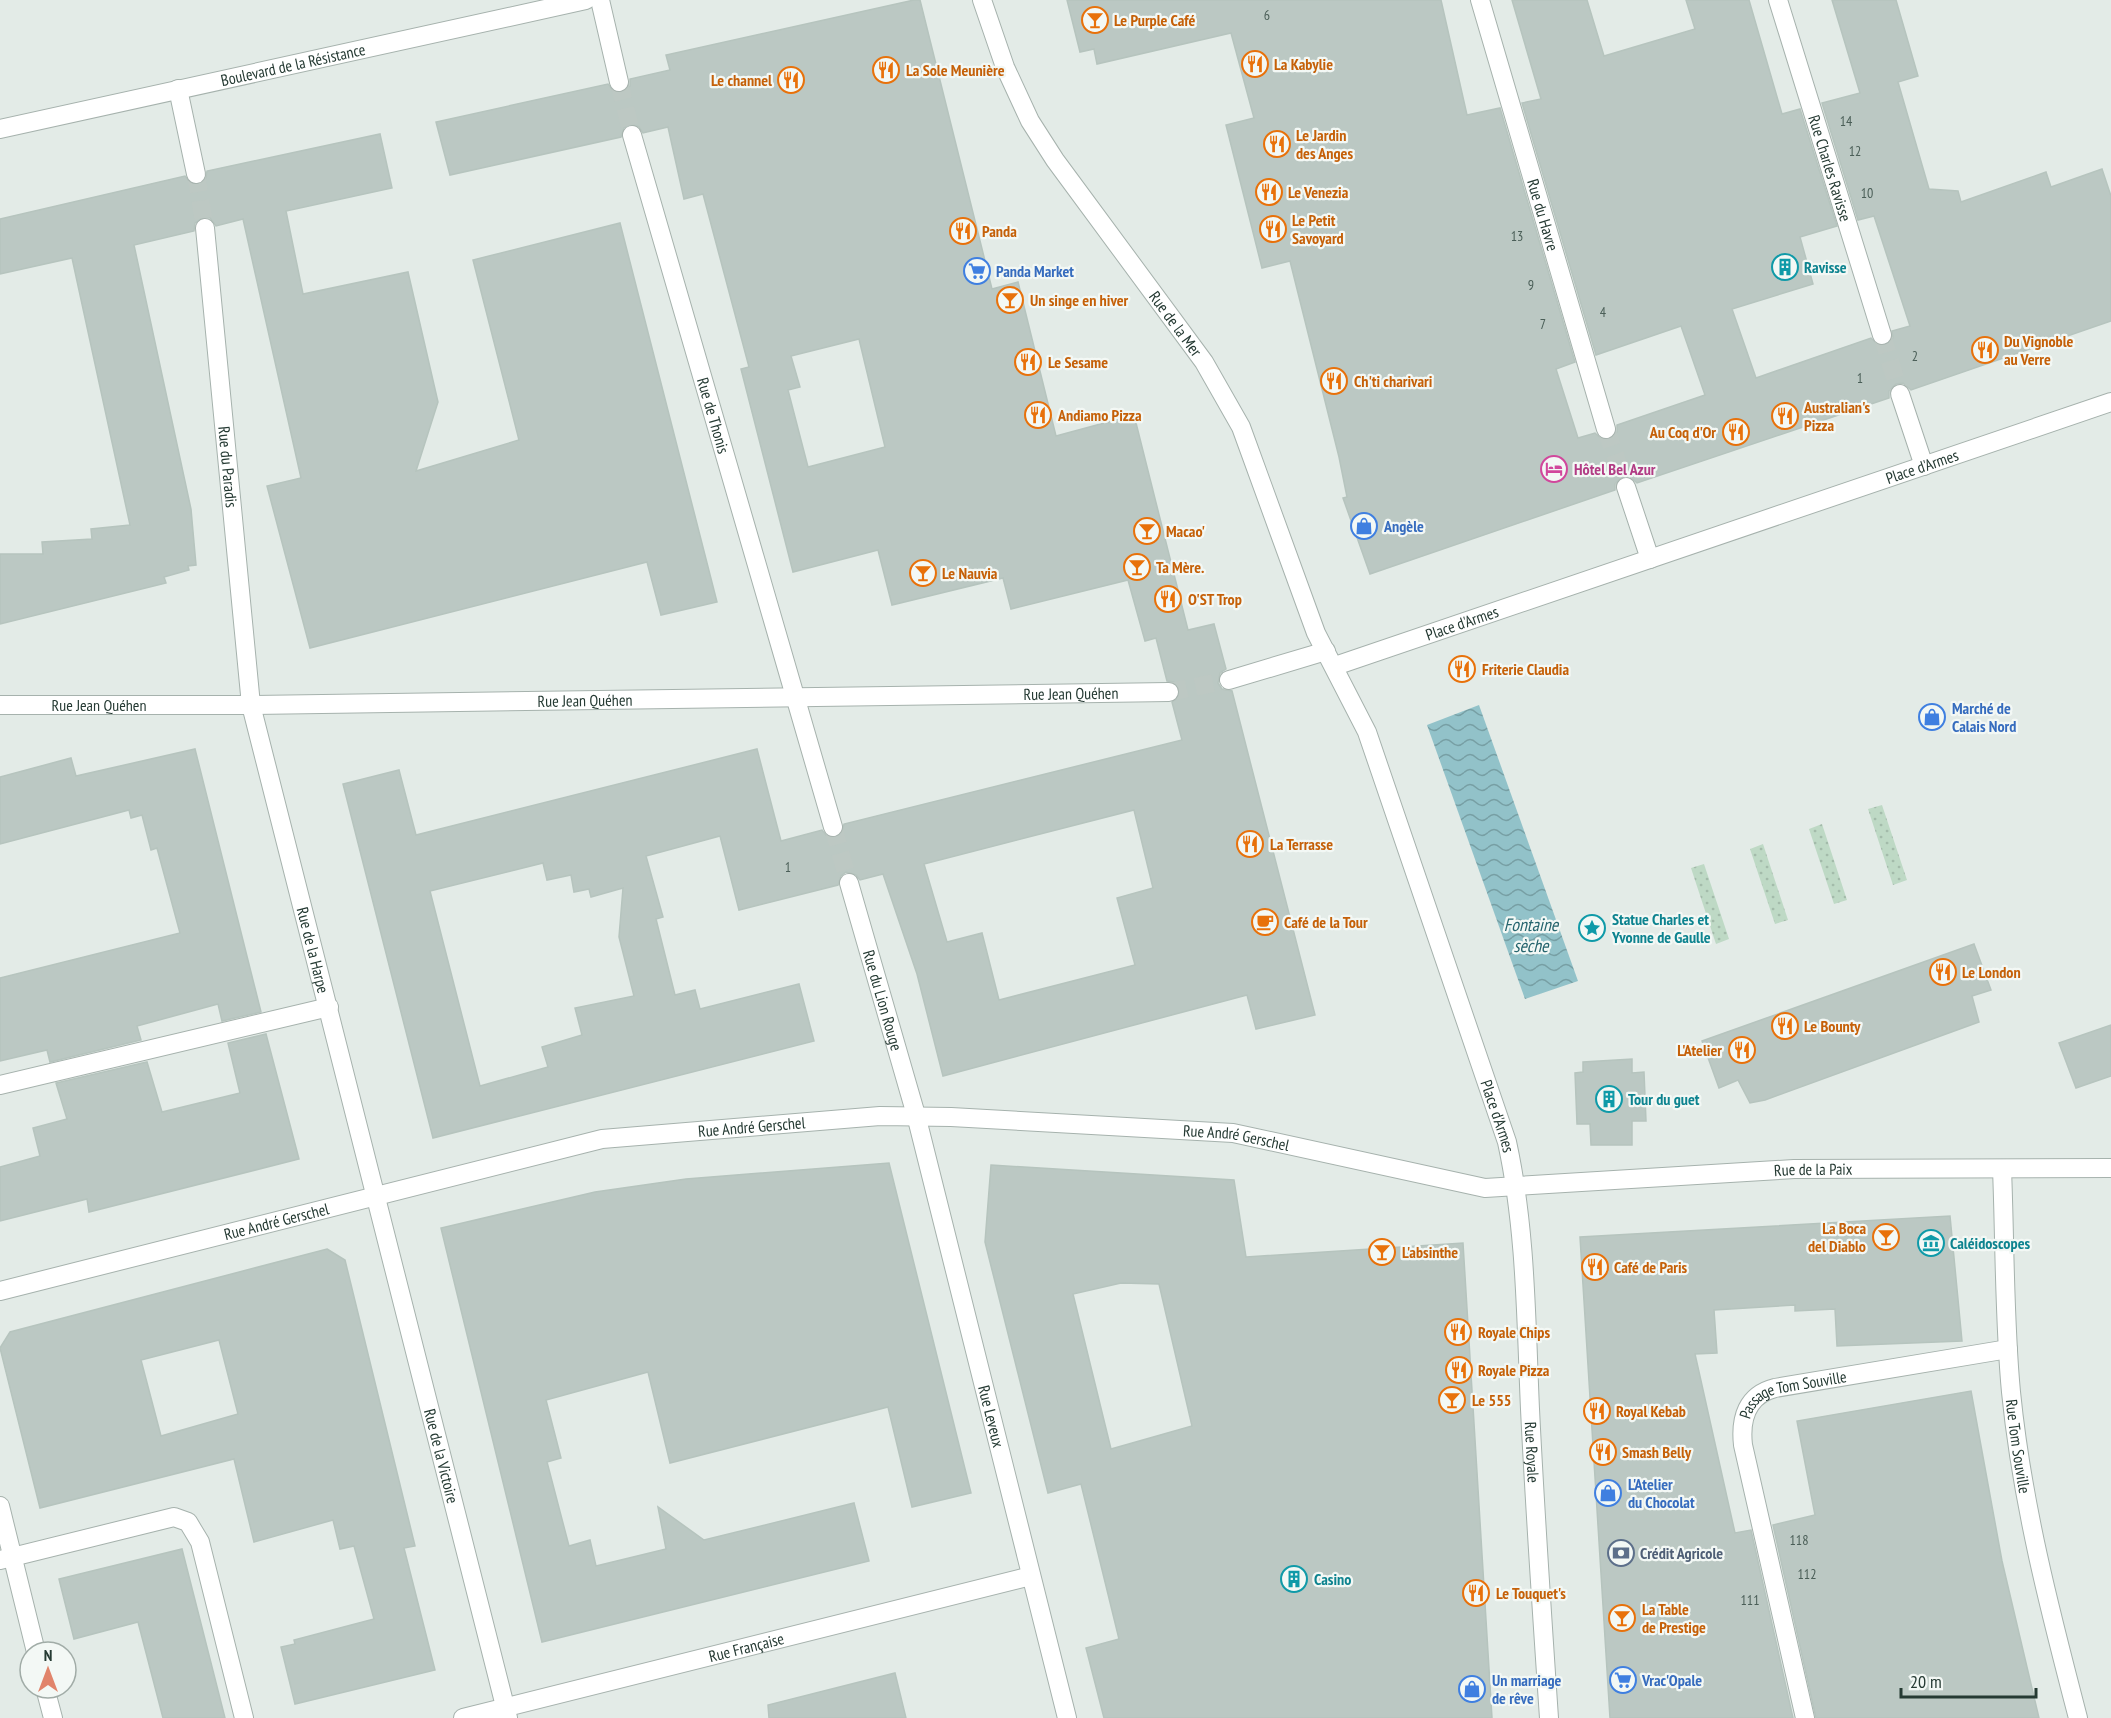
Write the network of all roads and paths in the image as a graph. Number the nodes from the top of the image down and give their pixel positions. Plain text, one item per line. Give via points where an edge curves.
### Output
1 (586, 0) edge
2 (600, 0) edge
3 (982, 0) edge
4 (1480, 0) edge
5 (1778, 0) edge
6 (619, 82) tunnel mouth
7 (178, 89) junction
8 (0, 129) edge
9 (632, 135) tunnel mouth
10 (196, 174) tunnel mouth
11 (205, 228) tunnel mouth
12 (1882, 335) tunnel mouth
13 (1900, 394) tunnel mouth
14 (2111, 402) edge
15 (1606, 429) tunnel mouth
16 (1924, 466) junction
17 (1626, 487) tunnel mouth
18 (1650, 559) junction
19 (1331, 659) junction
20 (1229, 680) tunnel mouth
21 (1169, 692) tunnel mouth
22 (796, 698) junction
23 (0, 705) edge
24 (251, 705) junction
25 (833, 827) tunnel mouth
26 (849, 883) tunnel mouth
27 (328, 1007) junction
28 (0, 1085) edge
29 (916, 1115) junction
30 (2002, 1168) junction
31 (2111, 1168) edge
32 (1517, 1188) junction
33 (378, 1195) junction
34 (0, 1291) edge
35 (2008, 1349) junction
36 (0, 1506) edge
37 (6, 1559) edge
38 (1031, 1576) junction
39 (32, 1640) edge
40 (48, 1700) edge
41 (507, 1713) edge
42 (53, 1718) edge
43 (244, 1718) edge
44 (463, 1718) edge
45 (1067, 1718) edge
46 (1549, 1718) edge
47 (1805, 1718) edge
48 (2078, 1718) edge

1 - 7 street, Boulevard de la Résistance
2 - 6 street
3 - 19 street, Rue de la Mer via 1005,67 1030,121 1054,160 1192,345 1228,402 1254,457 1306,609
4 - 15 street, Rue du Havre
5 - 12 street, Rue Charles Ravisse
7 - 8 street, Boulevard de la Résistance
7 - 10 street
9 - 22 street, Rue de Thonis
11 - 24 street, Rue du Paradis
13 - 16 street
14 - 16 street, Place d'Armes
16 - 18 street, Place d'Armes
17 - 18 street
18 - 19 street, Place d'Armes
19 - 20 street
19 - 32 street, Place d'Armes via 1380,766 1507,1142
21 - 22 street, Rue Jean Quéhen
22 - 24 street, Rue Jean Quéhen
22 - 25 street
23 - 24 street, Rue Jean Quéhen
24 - 27 street, Rue de la Harpe
26 - 29 street, Rue du Lion Rouge
27 - 28 street
27 - 33 street, Rue de la Harpe
29 - 32 street, Rue André Gerschel via 1233,1133 1462,1184
29 - 33 street, Rue André Gerschel via 602,1139
29 - 38 street, Rue Leveux
30 - 31 street, Rue de la Paix
30 - 32 street, Rue de la Paix via 1773,1170
30 - 35 street, Rue Tom Souville
32 - 46 street, Rue Royale
33 - 34 street, Rue André Gerschel
33 - 41 street, Rue de la Victoire
35 - 47 street, Passage Tom Souville via 1775,1388 1757,1395 1747,1407 1742,1425 1743,1445
35 - 48 street, Rue Tom Souville via 2023,1481
36 - 37 street
37 - 39 street
37 - 43 street via 174,1516 188,1522 200,1542
38 - 41 street, Rue Française
38 - 45 street, Rue Leveux
40 - 42 street
41 - 44 street, Rue Française

